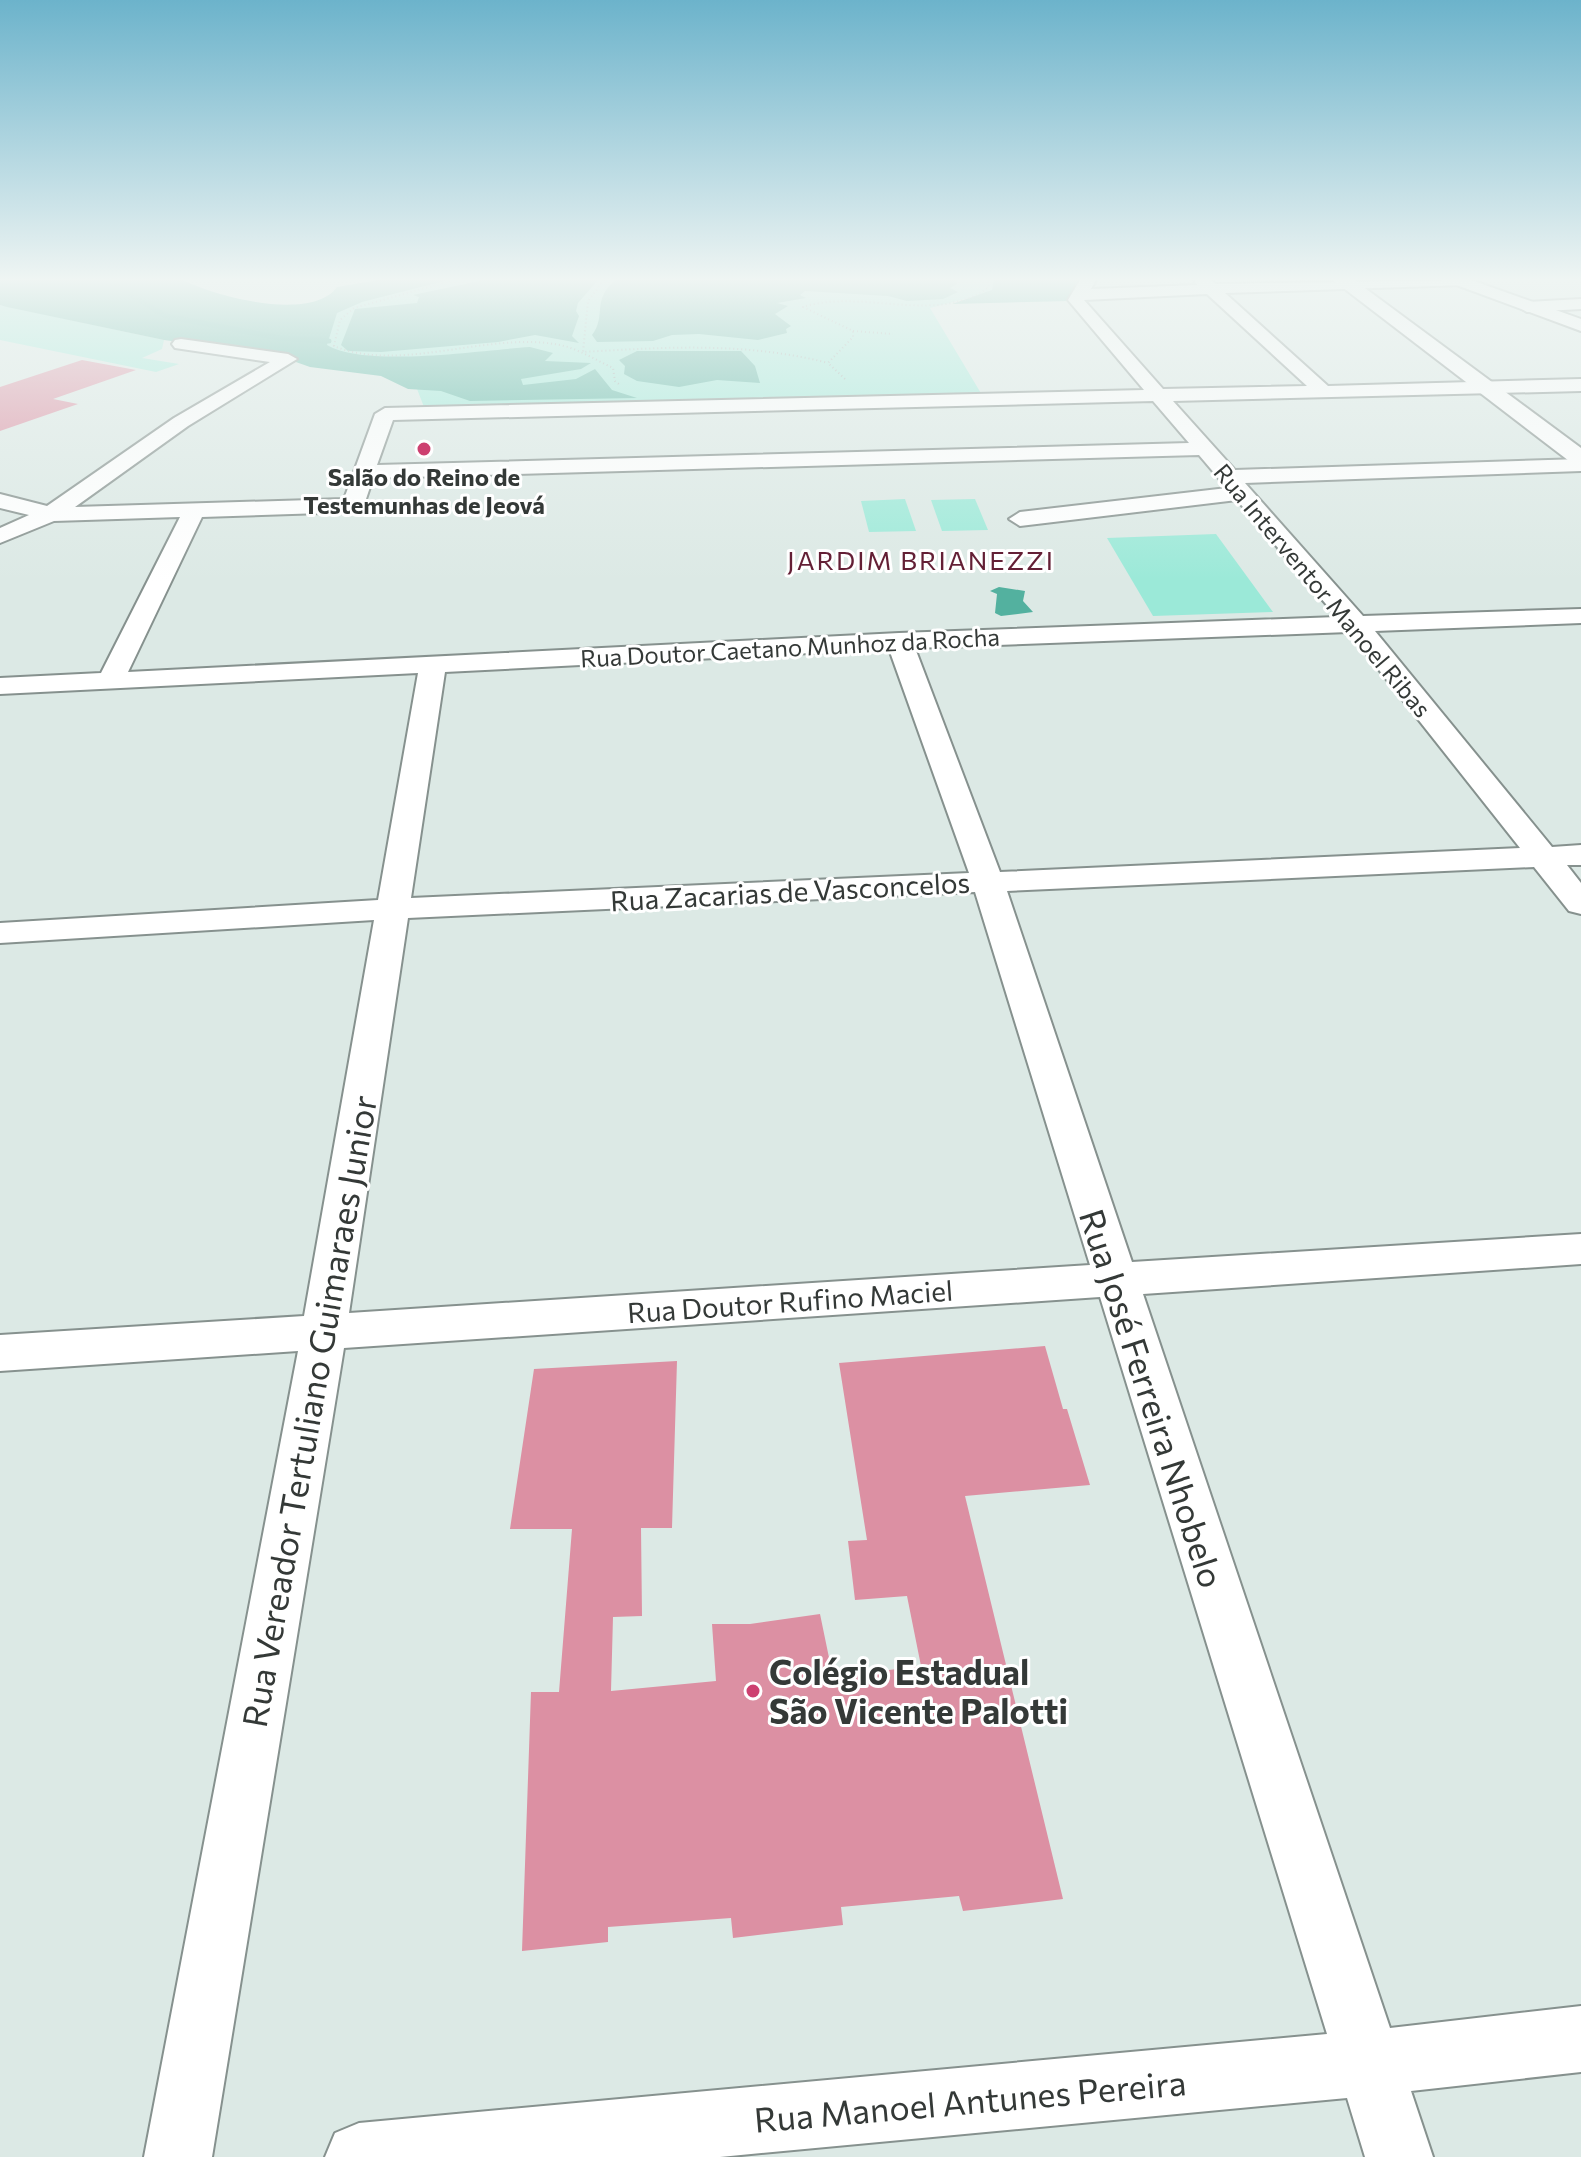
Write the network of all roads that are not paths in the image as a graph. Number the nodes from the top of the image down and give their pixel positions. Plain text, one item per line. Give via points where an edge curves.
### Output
1 (251, 381) edge
2 (1147, 381) edge
3 (1311, 381) edge
4 (1476, 381) edge
5 (1581, 385) edge
6 (1486, 388) junction
7 (1325, 393) junction
8 (1161, 397) junction
9 (712, 420) junction
10 (1204, 449) junction
11 (716, 460) junction
12 (1581, 462) edge
13 (366, 472) junction
14 (1235, 485) junction
15 (0, 501) edge
16 (194, 511) junction
17 (51, 514) junction
18 (1020, 519) dead end
19 (0, 536) edge
20 (1581, 616) edge
21 (1356, 624) junction
22 (899, 641) junction
23 (433, 664) junction
24 (110, 681) junction
25 (0, 686) edge
26 (1581, 855) edge
27 (1542, 856) junction
28 (988, 882) junction
29 (1581, 904) edge
30 (392, 909) junction
31 (0, 933) edge
32 (1581, 1249) edge
33 (1115, 1280) junction
34 (324, 1331) junction
35 (0, 1353) edge
36 (1581, 2039) edge
37 (1367, 2063) junction
38 (178, 2157) edge
39 (359, 2157) edge
40 (1399, 2157) edge

1 - 17 street via 181,422
2 - 8 street, Rua Interventor Manoel Ribas
3 - 7 street
4 - 6 main road
5 - 6 street
6 - 7 street
6 - 12 main road
7 - 8 street
8 - 9 street
8 - 10 street, Rua Interventor Manoel Ribas
9 - 11 street
9 - 13 street via 385,414
10 - 11 street
10 - 14 street, Rua Interventor Manoel Ribas
11 - 13 street
12 - 14 street
13 - 16 street via 353,505
14 - 18 street
14 - 21 street, Rua Interventor Manoel Ribas
15 - 17 street
16 - 17 street
16 - 24 street
17 - 19 street
20 - 21 street, Rua Doutor Caetano Munhoz da Rocha
21 - 22 street, Rua Doutor Caetano Munhoz da Rocha
21 - 27 street, Rua Interventor Manoel Ribas
22 - 23 street, Rua Doutor Caetano Munhoz da Rocha
22 - 28 street, Rua José Ferreira Nhobelo
23 - 24 street, Rua Doutor Caetano Munhoz da Rocha
23 - 30 street, Rua Vereador Tertuliano Guimaraes Junior
24 - 25 street, Rua Doutor Caetano Munhoz da Rocha
26 - 27 street, Rua Zacarias de Vasconcelos
27 - 28 street, Rua Zacarias de Vasconcelos
27 - 29 street, Rua Interventor Manoel Ribas
28 - 30 street, Rua Zacarias de Vasconcelos
28 - 33 street, Rua José Ferreira Nhobelo
30 - 31 street, Rua Zacarias de Vasconcelos
30 - 34 street, Rua Vereador Tertuliano Guimaraes Junior
32 - 33 street, Rua Doutor Rufino Maciel
33 - 34 street, Rua Doutor Rufino Maciel
33 - 37 street, Rua José Ferreira Nhobelo
34 - 35 street, Rua Doutor Rufino Maciel
34 - 38 street, Rua Vereador Tertuliano Guimaraes Junior
36 - 37 street, Rua Manoel Antunes Pereira
37 - 39 street, Rua Manoel Antunes Pereira
37 - 40 street, Rua José Ferreira Nhobelo

